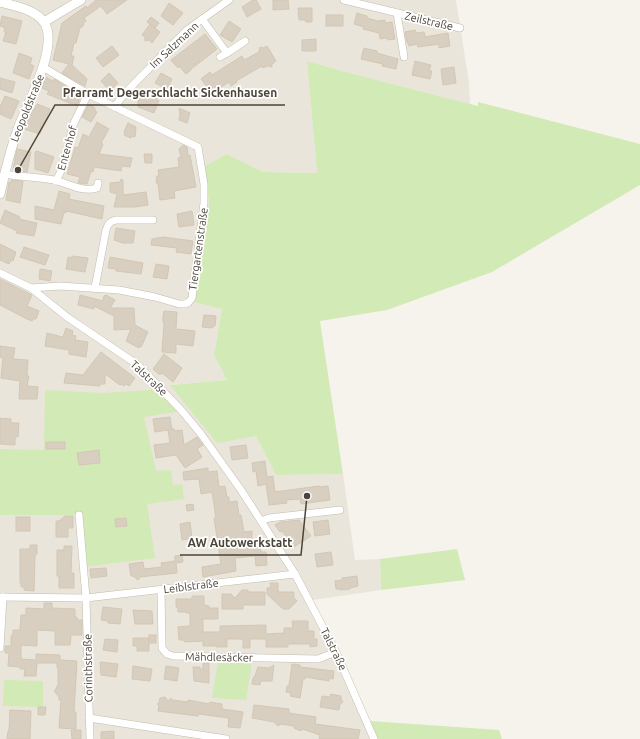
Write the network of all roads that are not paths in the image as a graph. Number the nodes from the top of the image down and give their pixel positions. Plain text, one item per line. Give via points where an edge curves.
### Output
1 (81, 0) edge
2 (229, 0) edge
3 (344, 0) edge
4 (0, 2) edge
5 (398, 13) junction
6 (202, 19) junction
7 (44, 22) junction
8 (460, 28) dead end
9 (245, 41) dead end
10 (227, 53) junction
11 (220, 57) dead end
12 (404, 57) dead end
13 (43, 67) junction
14 (88, 94) junction
15 (114, 107) junction
16 (4, 174) junction
17 (56, 180) junction
18 (98, 183) dead end
19 (0, 194) edge
20 (154, 220) dead end
21 (0, 273) edge
22 (31, 288) junction
23 (95, 288) junction
24 (340, 510) dead end
25 (79, 515) dead end
26 (261, 522) junction
27 (295, 574) junction
28 (161, 590) junction
29 (2, 597) edge
30 (86, 598) junction
31 (0, 648) edge
32 (336, 652) junction
33 (89, 718) junction
34 (90, 739) edge
35 (226, 739) edge
36 (374, 739) edge

1 - 7 street
2 - 6 street, Im Salzmann
3 - 5 street, Zeilstraße
4 - 7 street via 30,11
5 - 8 street, Zeilstraße
5 - 12 street, Zeilstraße
6 - 10 street, Im Salzmann
6 - 15 street, Im Salzmann via 176,40
7 - 13 street, Leopoldstraße via 48,36
9 - 10 street
10 - 11 street
13 - 14 street
13 - 16 street, Leopoldstraße via 18,129
14 - 15 street
14 - 17 street, Entenhof via 73,125 64,165
15 - 23 street, Tiergartenstraße via 198,147 204,184 204,203 192,298 189,302 179,304 133,292
16 - 17 street, Entenhof
16 - 19 street, Leopoldstraße
17 - 18 street, Entenhof via 93,189 97,188
20 - 23 street via 116,220 107,226
21 - 22 street, Talstraße
22 - 23 street, Tiergartenstraße
22 - 26 street, Talstraße via 150,376 201,434
24 - 26 street via 269,518
25 - 30 street
26 - 27 street, Talstraße
27 - 28 street, Leiblstraße
27 - 32 street, Talstraße
28 - 30 street, Leiblstraße
28 - 32 street, Mähdlesäcker via 162,648 166,654 318,659
29 - 30 street, Leiblstraße
29 - 31 street
30 - 33 street, Corinthstraße
32 - 36 street, Talstraße
33 - 34 street, Corinthstraße
33 - 35 street

